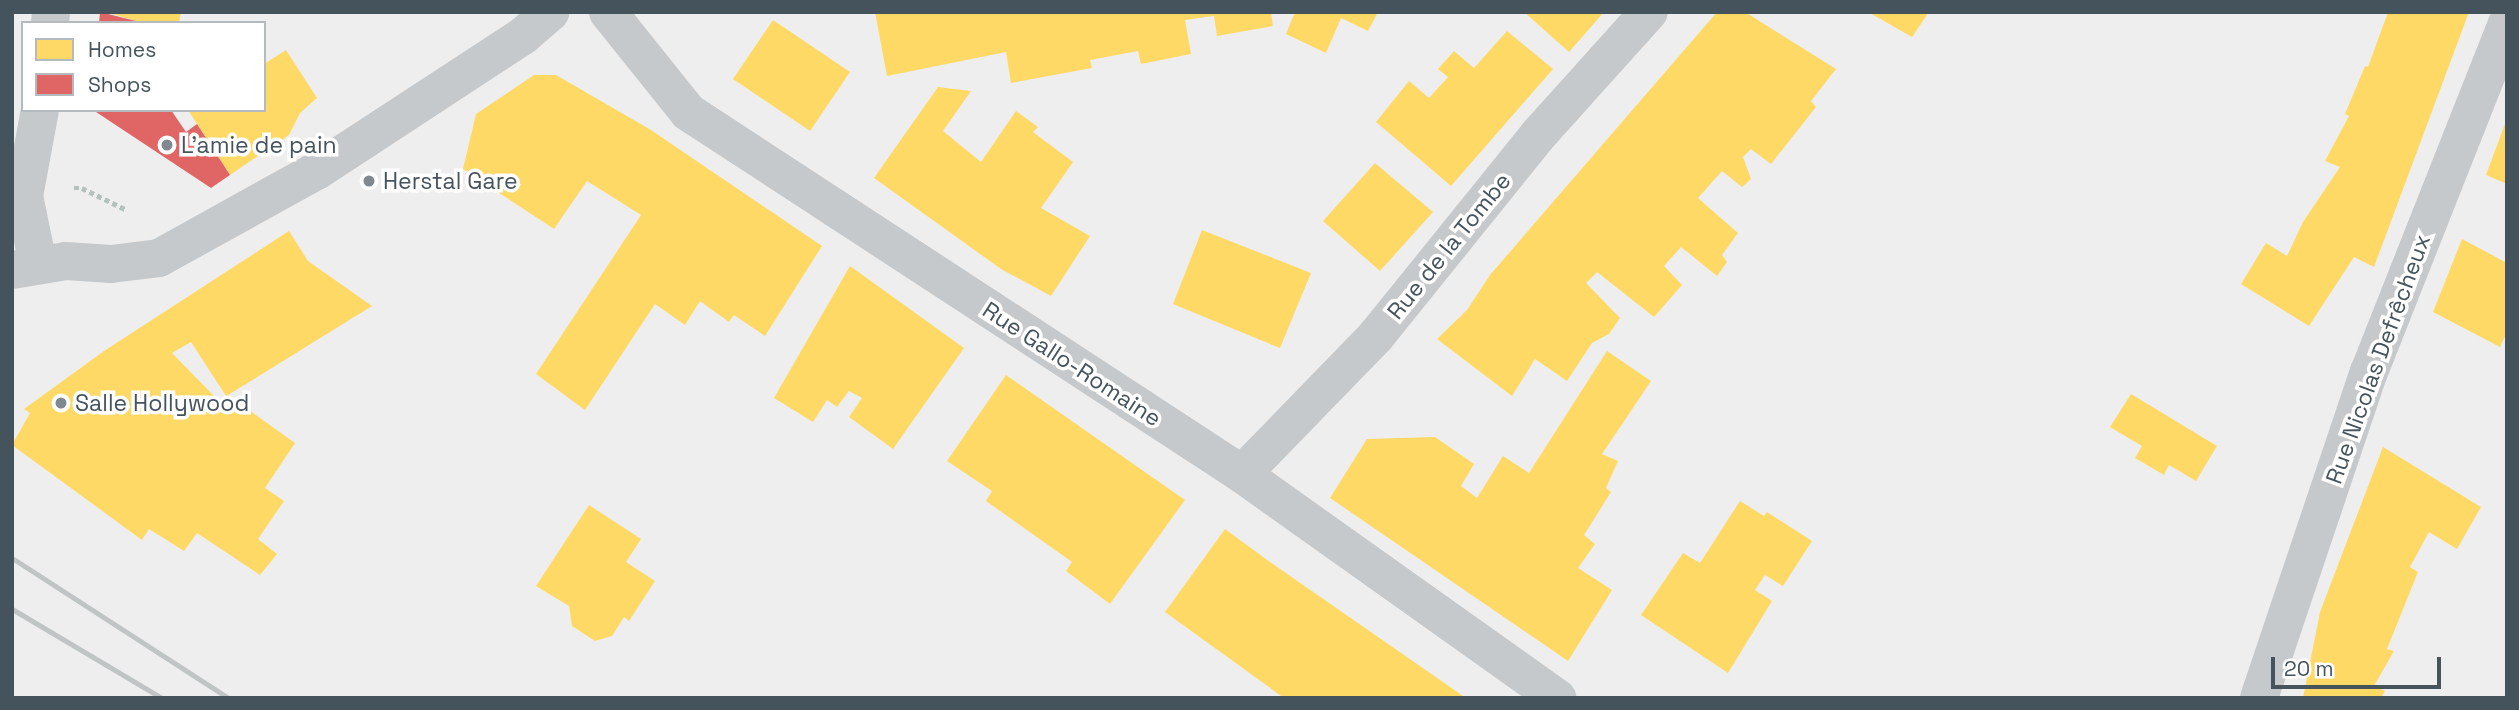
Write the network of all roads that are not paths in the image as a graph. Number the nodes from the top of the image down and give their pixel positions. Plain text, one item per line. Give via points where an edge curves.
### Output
1 (550, 12) edge
2 (608, 12) edge
3 (1649, 12) edge
4 (2507, 24) edge
5 (40, 112) edge
6 (25, 267) edge
7 (1242, 474) junction
8 (1557, 698) edge
9 (2259, 698) edge

1 - 6 street via 524,35 318,170 168,253 111,264 66,261
2 - 7 street, Rue Gallo-Romaine via 688,111
3 - 7 street, Rue de la Tombe via 1539,134 1376,335
4 - 9 street, Rue Nicolas Defrêcheux via 2369,372
5 - 6 street via 23,196
7 - 8 street, Rue Gallo-Romaine

